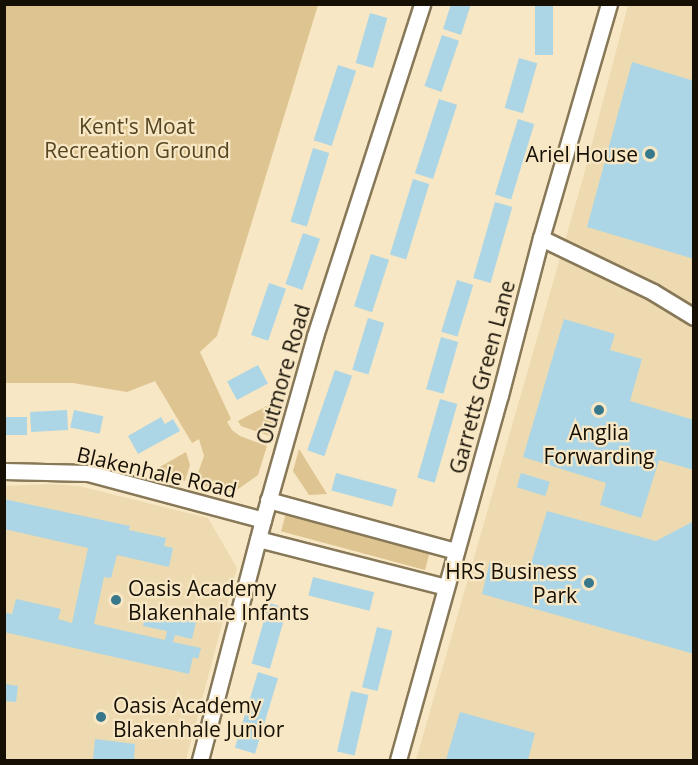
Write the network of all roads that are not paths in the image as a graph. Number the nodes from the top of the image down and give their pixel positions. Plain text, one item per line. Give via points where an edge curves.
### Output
1 (422, 4) edge
2 (609, 4) edge
3 (541, 238) junction
4 (693, 317) edge
5 (4, 471) edge
6 (268, 500) junction
7 (263, 520) junction
8 (258, 539) junction
9 (456, 551) junction
10 (446, 587) junction
11 (200, 760) edge
12 (398, 760) edge

1 - 6 street, Outmore Road via 315,336
2 - 3 street, Garretts Green Lane
3 - 4 street via 653,292
3 - 9 street, Garretts Green Lane
5 - 7 street, Blakenhale Road via 88,473
6 - 7 street, Outmore Road
6 - 9 street
7 - 8 street, Outmore Road
8 - 10 street
8 - 11 street, Outmore Road
9 - 10 street, Garretts Green Lane
10 - 12 street, Garretts Green Lane

